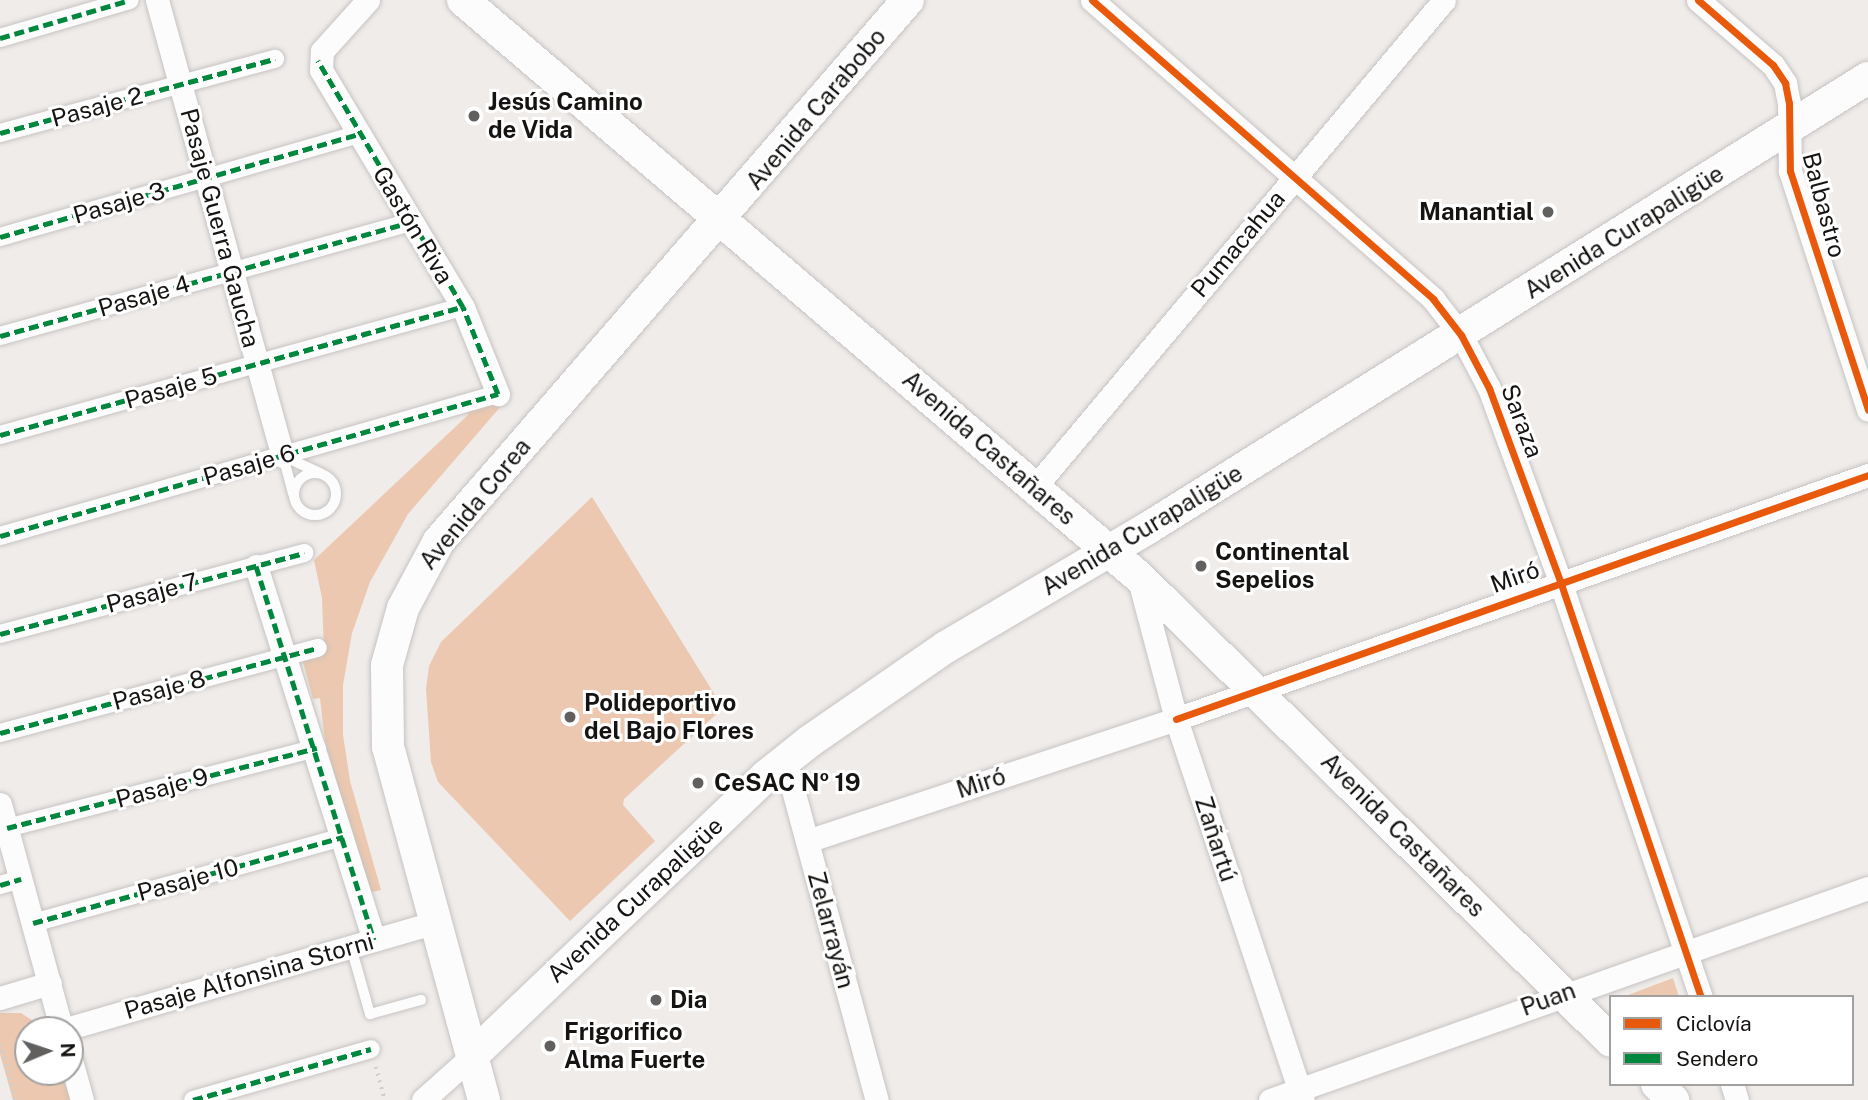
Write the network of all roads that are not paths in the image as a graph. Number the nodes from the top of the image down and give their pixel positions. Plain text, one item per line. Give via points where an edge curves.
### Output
1 (130, 0) edge
2 (157, 0) edge
3 (368, 0) edge
4 (464, 0) edge
5 (908, 0) edge
6 (1092, 0) edge
7 (1444, 0) edge
8 (1698, 0) edge
9 (0, 38) edge
10 (275, 59) dead end
11 (1868, 78) edge
12 (180, 85) junction
13 (1790, 127) junction
14 (0, 133) edge
15 (359, 134) junction
16 (206, 178) junction
17 (1293, 178) junction
18 (723, 218) junction
19 (410, 222) junction
20 (0, 237) edge
21 (232, 272) junction
22 (463, 307) junction
23 (1461, 335) junction
24 (0, 336) edge
25 (257, 364) junction
26 (498, 394) joint
27 (1868, 410) edge
28 (0, 435) edge
29 (283, 456) junction
30 (322, 474) junction
31 (1868, 475) edge
32 (1034, 488) junction
33 (295, 502) junction
34 (0, 536) edge
35 (1108, 550) junction
36 (304, 553) dead end
37 (256, 566) junction
38 (1138, 576) junction
39 (1560, 581) junction
40 (0, 634) edge
41 (318, 648) dead end
42 (282, 658) junction
43 (1258, 690) junction
44 (1176, 719) junction
45 (0, 733) edge
46 (317, 748) junction
47 (785, 760) junction
48 (0, 804) edge
49 (7, 828) junction
50 (343, 837) junction
51 (807, 841) junction
52 (10, 882) edge
53 (1868, 888) edge
54 (436, 922) junction
55 (33, 923) junction
56 (374, 940) junction
57 (351, 947) junction
58 (1686, 952) junction
59 (50, 984) junction
60 (1561, 994) junction
61 (1700, 995) edge
62 (0, 998) edge
63 (421, 1000) dead end
64 (58, 1016) edge
65 (84, 1024) edge
66 (1609, 1039) edge
67 (372, 1049) dead end
68 (472, 1056) junction
69 (1659, 1086) edge
70 (1301, 1095) edge
71 (193, 1100) edge
72 (423, 1100) edge
73 (484, 1100) edge
74 (877, 1100) edge
75 (1270, 1100) edge
76 (1673, 1100) edge

1 - 9 street
2 - 12 street, Pasaje Guerra Gaucha
3 - 15 street, Gastón Riva via 318,61
4 - 18 main road, Avenida Castañares
5 - 18 main road, Avenida Carabobo
6 - 17 street, Saraza
7 - 17 street, Pumacahua
8 - 13 street, Balbastro via 1773,65 1785,83
10 - 12 street, Pasaje 2
11 - 13 main road, Avenida Curapaligüe
12 - 14 street, Pasaje 2
12 - 16 street, Pasaje Guerra Gaucha
13 - 23 main road, Avenida Curapaligüe
13 - 27 street, Balbastro via 1789,160 1796,193
15 - 16 street, Pasaje 3
15 - 19 street, Gastón Riva
16 - 20 street, Pasaje 3
16 - 21 street, Pasaje Guerra Gaucha
17 - 23 street, Saraza via 1433,299
17 - 32 street, Pumacahua
18 - 32 main road, Avenida Castañares
18 - 54 main road, Avenida Corea via 439,541 403,608 387,665 388,747
19 - 21 street, Pasaje 4
19 - 22 street, Gastón Riva
21 - 24 street, Pasaje 4
21 - 25 street, Pasaje Guerra Gaucha
22 - 25 street, Pasaje 5
22 - 26 street, Gastón Riva
23 - 35 main road, Avenida Curapaligüe
23 - 39 street, Saraza via 1489,388
25 - 28 street, Pasaje 5
25 - 29 street, Pasaje Guerra Gaucha
26 - 29 street, Pasaje 6
29 - 30 lane
29 - 33 lane
29 - 34 street, Pasaje 6
30 - 33 lane via 308,474 297,482
30 - 33 lane via 336,489 331,509 311,515
31 - 39 street, Miró
32 - 35 main road, Avenida Castañares
35 - 38 main road, Avenida Castañares
35 - 47 main road, Avenida Curapaligüe via 946,647
36 - 37 street, Pasaje 7
37 - 40 street, Pasaje 7
37 - 42 street
38 - 43 main road, Avenida Castañares
38 - 44 street, Zañartú
39 - 43 street, Miró
39 - 58 street, Saraza
41 - 42 street, Pasaje 8
42 - 45 street, Pasaje 8
42 - 46 street
43 - 44 street, Miró
43 - 60 main road, Avenida Castañares
44 - 51 street, Miró
44 - 70 street, Zañartú
46 - 49 street, Pasaje 9
46 - 50 street
47 - 51 street, Zelarrayán
47 - 68 main road, Avenida Curapaligüe
48 - 49 street
49 - 52 street
50 - 55 street, Pasaje 10
50 - 56 street
51 - 74 street, Zelarrayán
52 - 55 street
53 - 58 street, Puan
54 - 56 street, Pasaje Alfonsina Storni
54 - 68 main road, Avenida Corea
55 - 59 street
56 - 57 street, Pasaje Alfonsina Storni
57 - 63 lane via 370,1014
57 - 65 street, Pasaje Alfonsina Storni
58 - 60 street, Puan
58 - 61 street, Saraza
59 - 62 street
59 - 64 street
60 - 66 main road, Avenida Castañares
60 - 70 street, Puan
67 - 71 street
68 - 72 street
68 - 73 main road, Avenida Corea
69 - 76 main road
70 - 75 street, Puan

